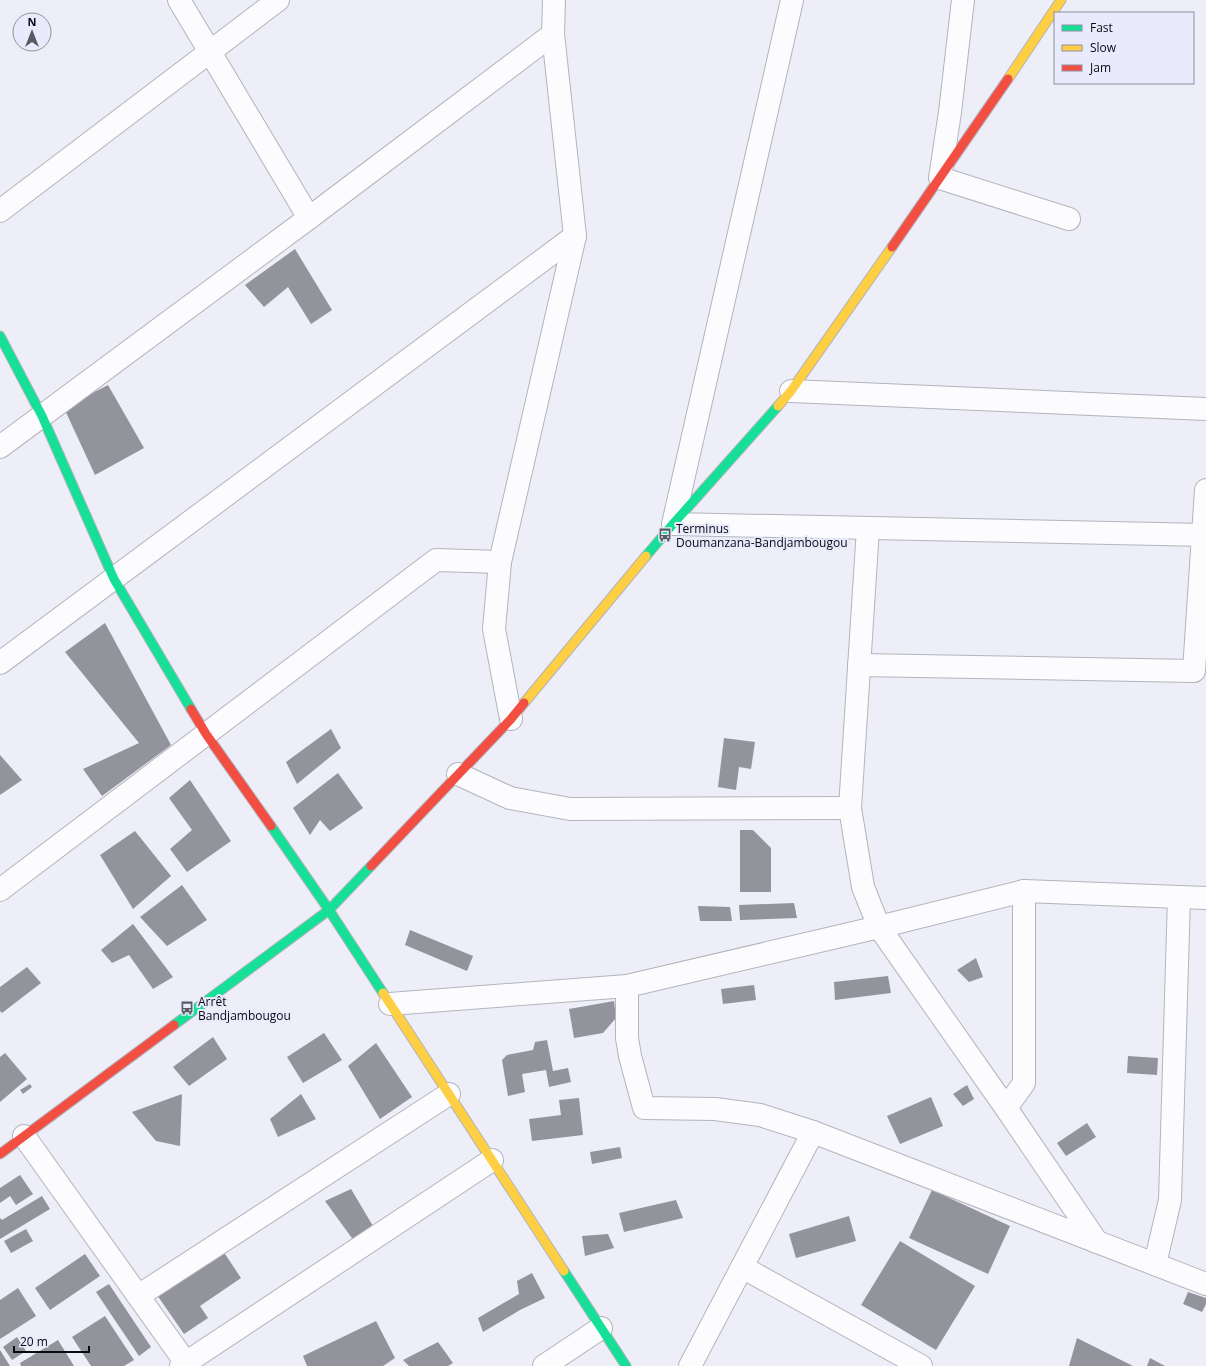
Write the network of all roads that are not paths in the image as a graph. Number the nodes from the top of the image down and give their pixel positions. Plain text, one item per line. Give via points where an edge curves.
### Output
1 (179, 0) edge
2 (278, 0) edge
3 (554, 0) edge
4 (792, 0) edge
5 (963, 0) edge
6 (1061, 0) edge
7 (553, 34) junction
8 (209, 51) junction
9 (940, 178) junction
10 (0, 211) edge
11 (309, 218) junction
12 (1069, 219) dead end
13 (575, 236) junction
14 (0, 336) edge
15 (791, 391) junction
16 (1206, 409) edge
17 (42, 416) junction
18 (0, 447) edge
19 (1206, 490) edge
20 (673, 524) junction
21 (868, 528) junction
22 (1204, 535) edge
23 (500, 562) junction
24 (114, 578) junction
25 (0, 664) edge
26 (859, 665) junction
27 (510, 719) junction
28 (206, 734) junction
29 (458, 774) junction
30 (850, 808) junction
31 (0, 890) edge
32 (1024, 891) junction
33 (1179, 897) junction
34 (1206, 898) edge
35 (329, 910) junction
36 (879, 927) junction
37 (627, 986) junction
38 (390, 1004) junction
39 (449, 1094) junction
40 (1006, 1108) junction
41 (813, 1132) junction
42 (24, 1136) junction
43 (0, 1154) edge
44 (492, 1160) junction
45 (1097, 1242) junction
46 (1155, 1264) junction
47 (742, 1267) junction
48 (1206, 1284) edge
49 (138, 1296) junction
50 (601, 1328) junction
51 (183, 1364) edge
52 (544, 1366) edge
53 (626, 1366) edge
54 (690, 1366) edge
55 (921, 1366) edge

1 - 8 street
2 - 8 street
3 - 7 street
4 - 20 street
5 - 9 street
6 - 9 street
7 - 11 street
7 - 13 street
8 - 10 street
8 - 11 street
9 - 12 street
9 - 15 street
11 - 17 street
13 - 23 street
13 - 24 street
14 - 17 street
15 - 16 street
15 - 20 street
17 - 18 street
17 - 24 street
19 - 22 street
20 - 21 street
20 - 27 street
21 - 22 street
21 - 26 street
22 - 26 street via 1194,671
23 - 27 street via 494,629
23 - 28 street via 436,560
24 - 25 street
24 - 28 street
26 - 30 street
27 - 29 street
28 - 31 street
28 - 35 street
29 - 30 street via 510,798 570,809
29 - 35 street
30 - 36 street via 864,887
32 - 33 street
32 - 36 street
32 - 40 street via 1024,1083
33 - 34 street
33 - 46 street via 1170,1200
35 - 38 street
35 - 42 street
36 - 37 street
36 - 40 street
37 - 38 street
37 - 41 street via 627,1038 644,1108 715,1109 760,1115
38 - 39 street
39 - 44 street
39 - 49 street
40 - 45 street
41 - 45 street
41 - 47 street
42 - 43 street
42 - 49 street
44 - 50 street
44 - 51 street
45 - 46 street
46 - 48 street
47 - 54 street
47 - 55 street
49 - 51 street
50 - 52 street
50 - 53 street

